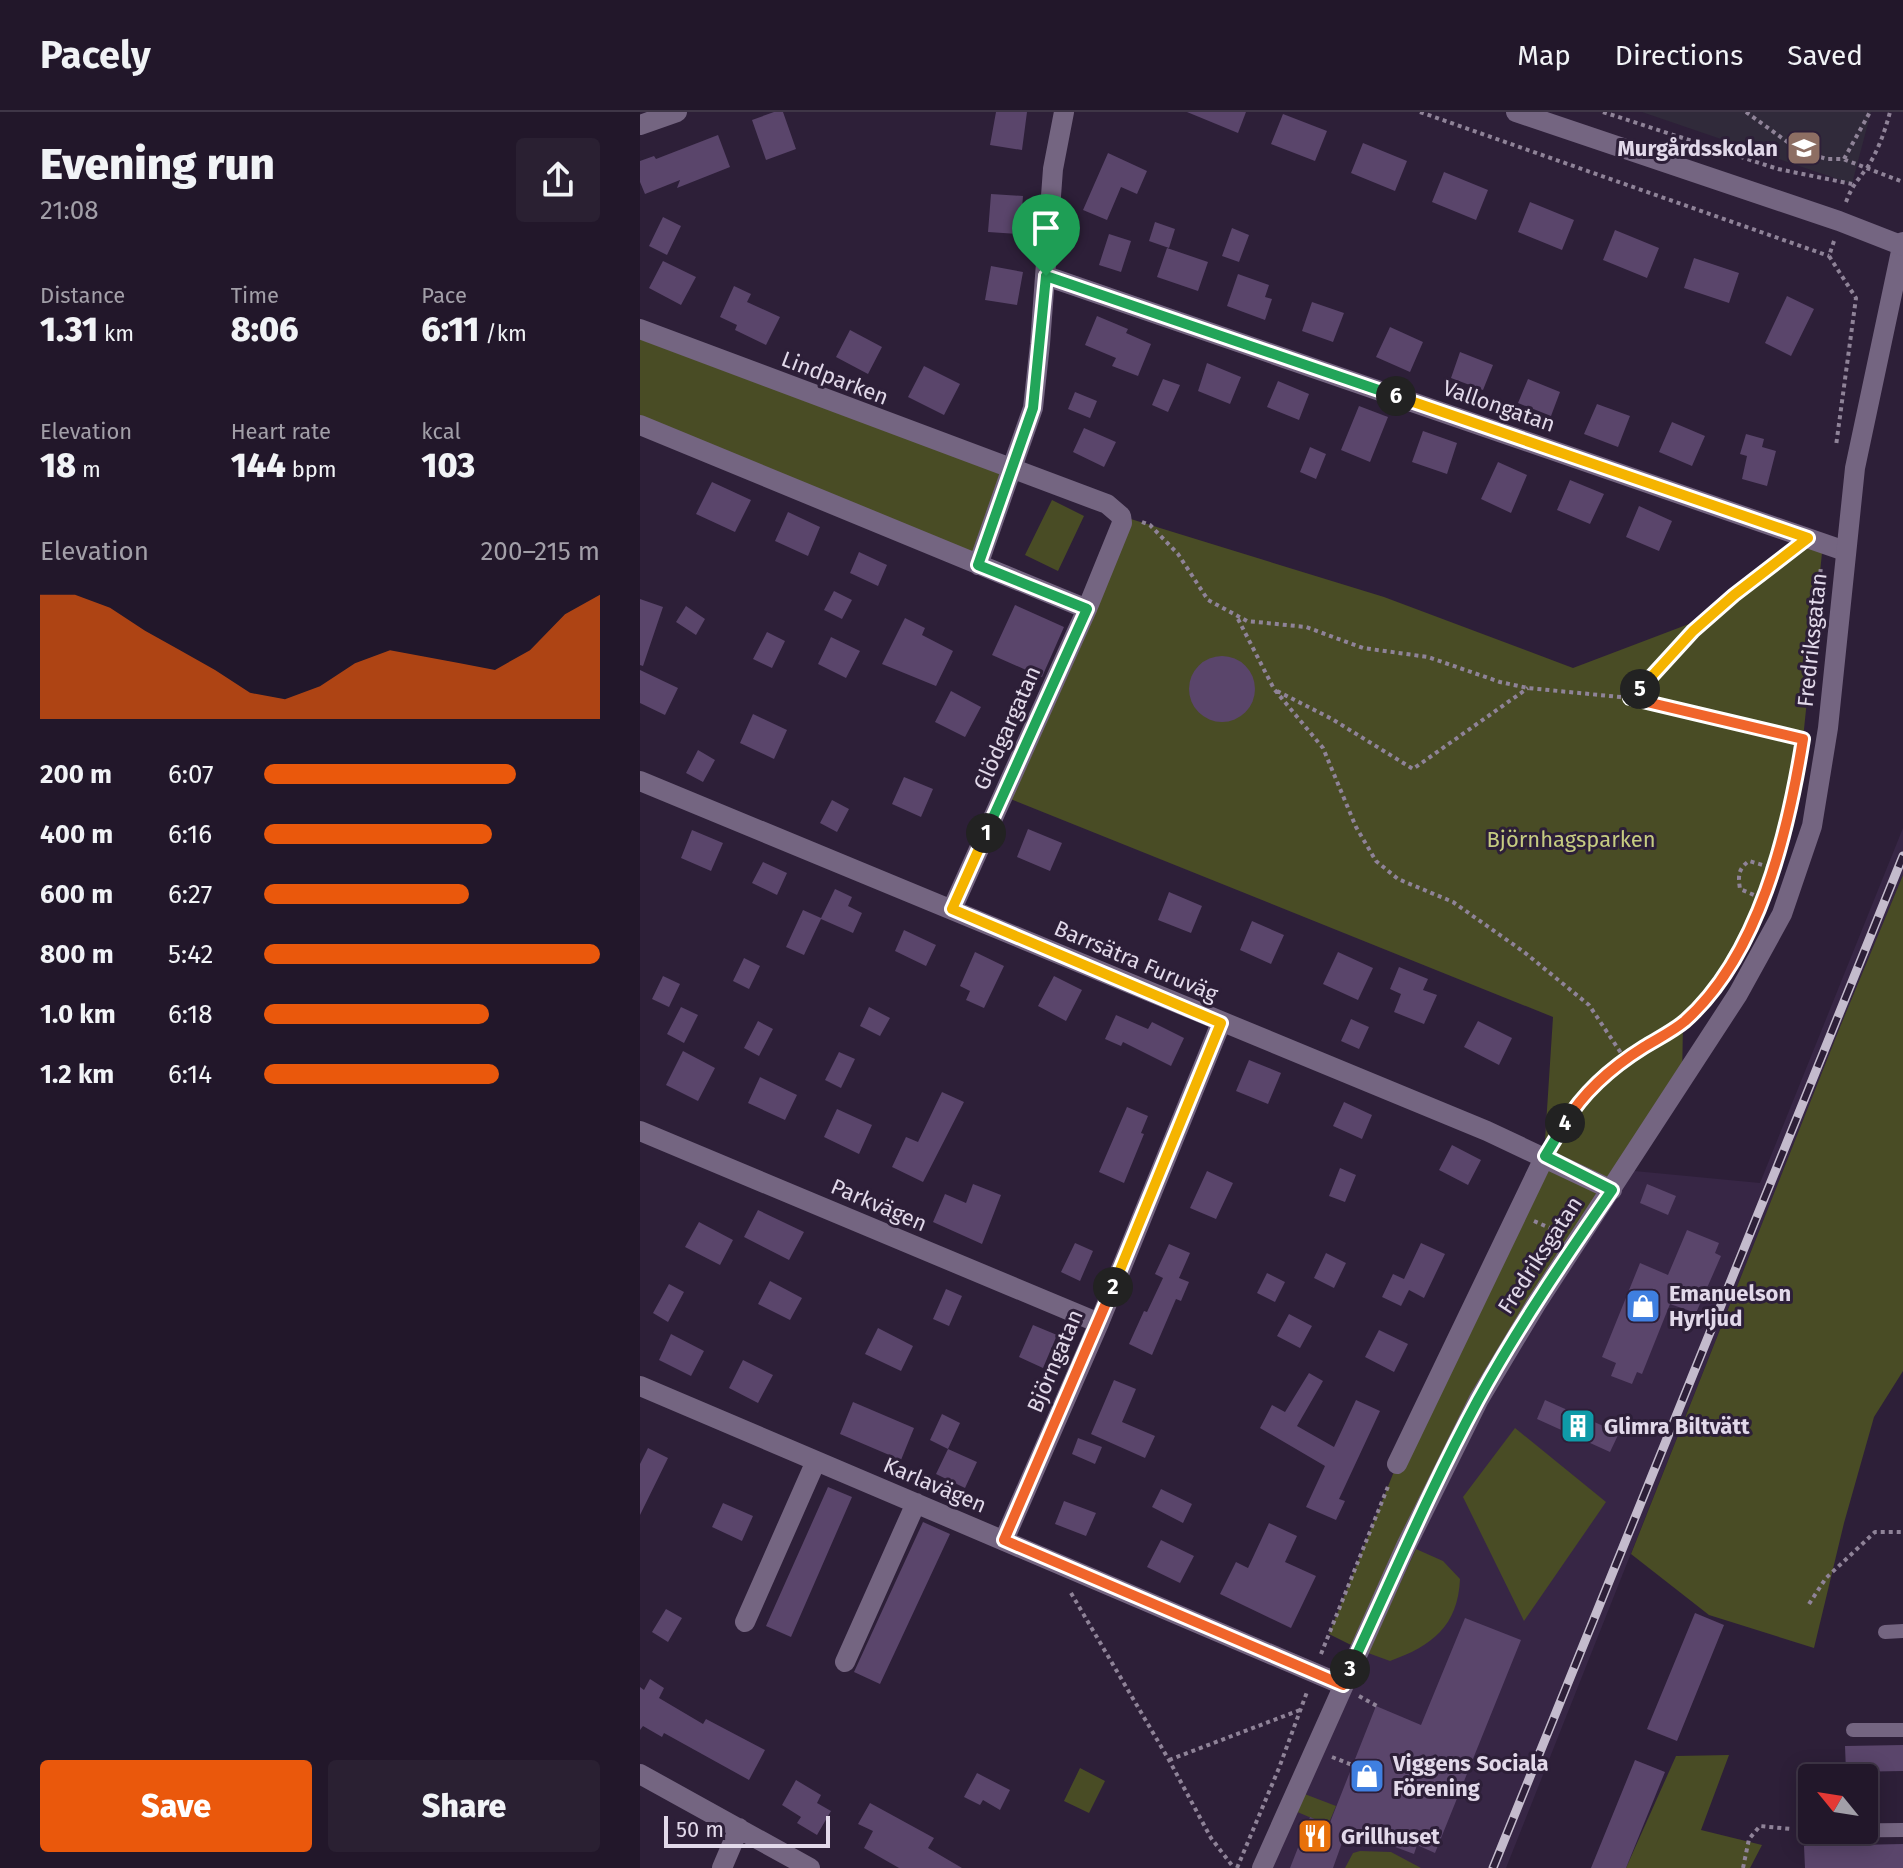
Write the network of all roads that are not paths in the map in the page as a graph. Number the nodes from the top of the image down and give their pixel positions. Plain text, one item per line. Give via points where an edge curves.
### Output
1 (677, 112) edge
2 (1064, 112) edge
3 (1516, 112) edge
4 (640, 125) edge
5 (1903, 245) edge
6 (1046, 276) junction
7 (640, 329) edge
8 (640, 425) edge
9 (1012, 471) junction
10 (1845, 551) junction
11 (978, 565) junction
12 (1087, 609) junction
13 (640, 781) edge
14 (952, 909) junction
15 (1221, 1023) junction
16 (640, 1131) edge
17 (1545, 1156) junction
18 (1612, 1190) junction
19 (1099, 1323) junction
20 (640, 1386) edge
21 (816, 1461) junction
22 (1397, 1464) dead end
23 (916, 1503) junction
24 (1004, 1540) junction
25 (745, 1622) dead end
26 (1903, 1631) edge
27 (1885, 1632) dead end
28 (845, 1662) dead end
29 (1346, 1688) junction
30 (1853, 1730) dead end
31 (1903, 1730) edge
32 (640, 1774) edge
33 (739, 1828) junction
34 (1878, 1830) edge
35 (1903, 1830) edge
36 (722, 1868) edge
37 (810, 1868) edge
38 (1262, 1868) edge

1 - 4 street
2 - 6 street via 1053,169
3 - 5 street
5 - 10 street, Fredriksgatan via 1860,440
6 - 9 street via 1033,408
6 - 10 street, Vallongatan
7 - 9 street, Lindparken
8 - 11 street
9 - 11 street
9 - 12 street, Lindparken via 1107,504 1121,516 1118,536
10 - 18 street, Fredriksgatan via 1828,728 1812,826 1782,914 1738,994
11 - 12 street
12 - 14 street, Glödgargatan
13 - 14 street, Barrsätra Furuväg
14 - 15 street, Barrsätra Furuväg
15 - 17 street, Barrsätra Furuväg
15 - 19 street, Björngatan
16 - 19 street, Parkvägen
17 - 18 street, Barrsätra Furuväg
17 - 22 street, Fredriksgatan
18 - 29 street, Fredriksgatan via 1479,1399 1430,1495
19 - 24 street, Björngatan
20 - 21 street, Karlavägen
21 - 23 street, Karlavägen
21 - 25 street
23 - 24 street, Karlavägen
23 - 28 street
24 - 29 street, Karlavägen
26 - 27 lane
29 - 38 street, Fredriksgatan
30 - 31 lane
32 - 33 street
33 - 36 street
33 - 37 street
34 - 35 lane

